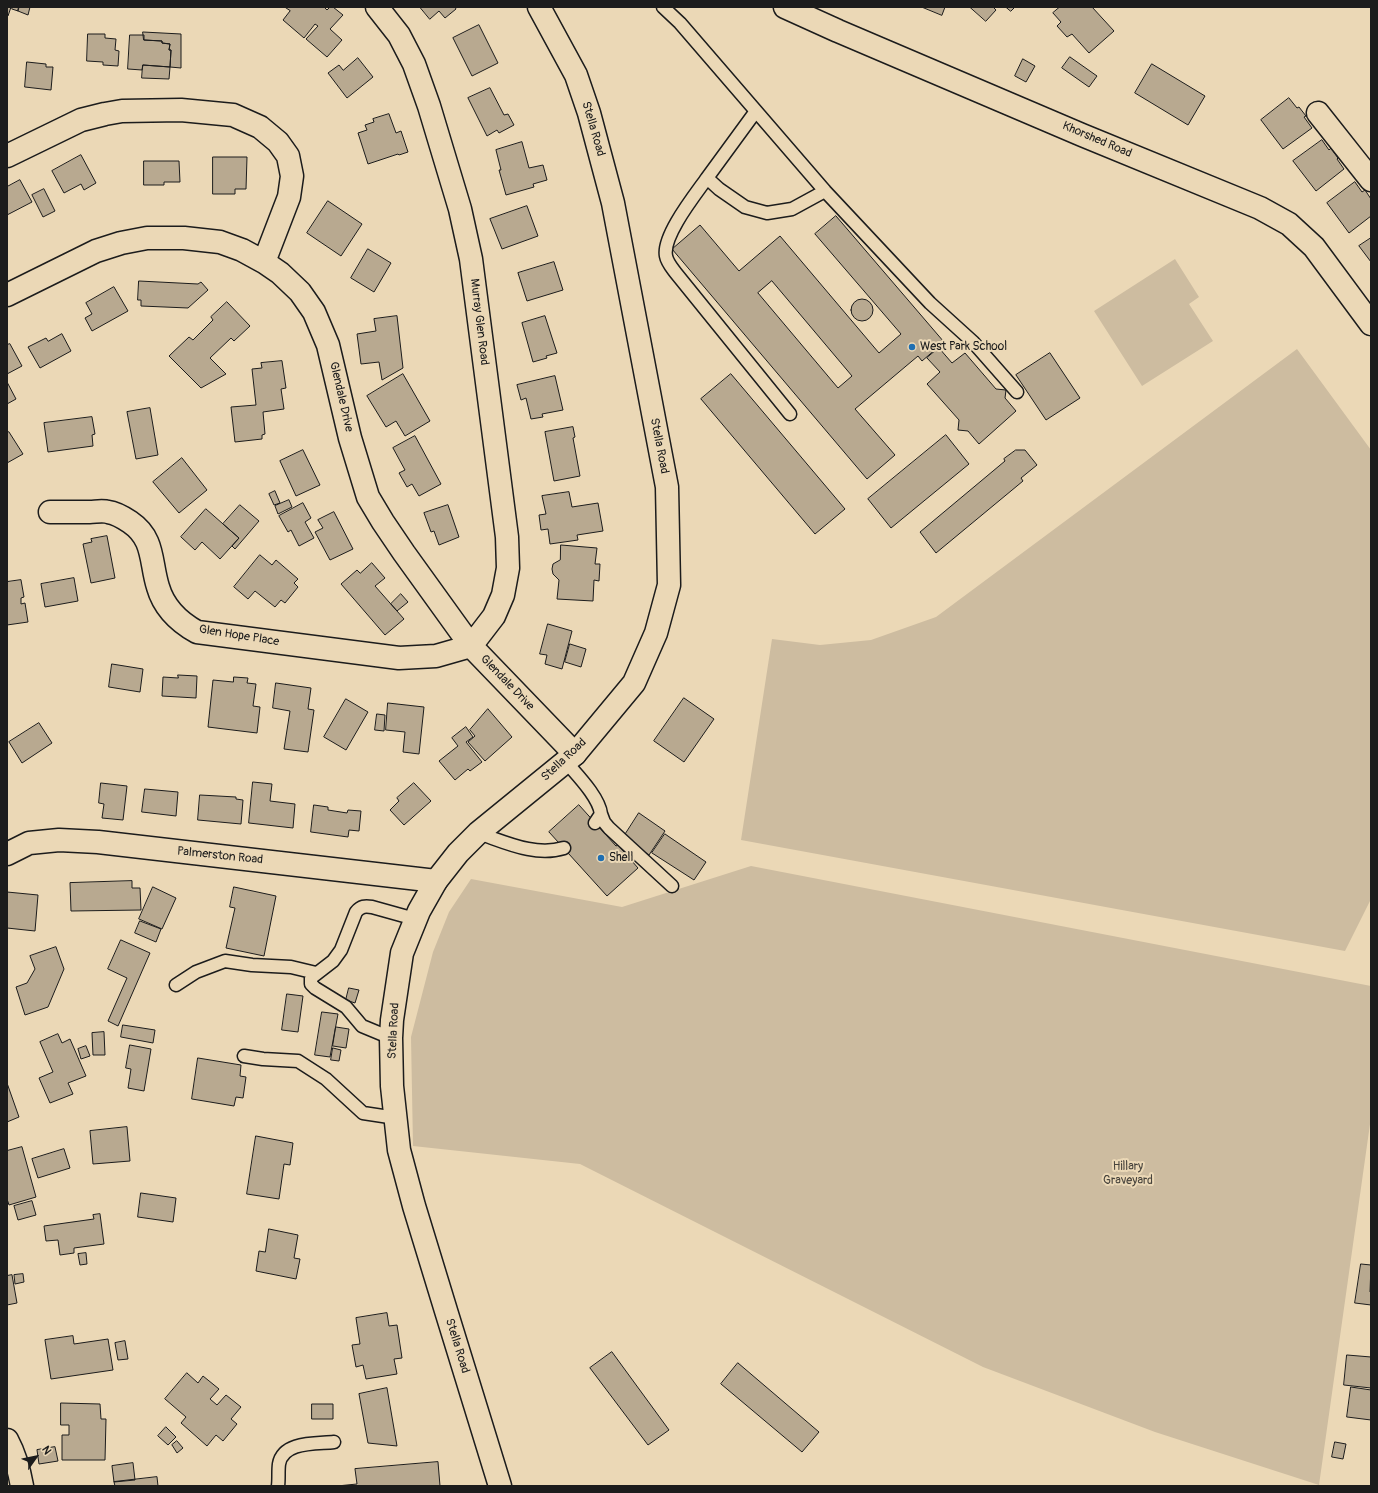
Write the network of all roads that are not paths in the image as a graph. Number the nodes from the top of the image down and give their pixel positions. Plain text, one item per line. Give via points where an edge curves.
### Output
1 (377, 7) edge
2 (539, 7) edge
3 (663, 7) edge
4 (785, 7) edge
5 (756, 111) junction
6 (1318, 113) dead end
7 (7, 156) edge
8 (707, 178) junction
9 (1371, 180) edge
10 (825, 191) junction
11 (264, 262) junction
12 (7, 295) edge
13 (1371, 324) edge
14 (1017, 392) dead end
15 (790, 414) dead end
16 (50, 512) dead end
17 (472, 646) junction
18 (570, 758) junction
19 (478, 833) junction
20 (564, 848) dead end
21 (7, 854) edge
22 (436, 881) junction
23 (672, 886) dead end
24 (415, 920) junction
25 (316, 973) junction
26 (176, 985) dead end
27 (391, 1038) junction
28 (244, 1056) dead end
29 (396, 1118) junction
30 (7, 1440) edge
31 (334, 1442) dead end
32 (22, 1486) edge
33 (278, 1486) edge
34 (500, 1486) edge

1 - 17 street, Murray Glen Road via 399,35 414,64 460,209 471,259 507,537 508,568 503,595 494,616
2 - 18 street, Stella Road via 576,75 589,113 613,203 667,487 669,585 656,633 634,683
3 - 5 lane via 680,23
4 - 13 street, Khorshed Road via 1082,135 1260,208 1289,224 1314,247
5 - 8 lane
5 - 10 lane
6 - 9 street
7 - 11 street via 81,120 105,114 181,110 232,115 260,127 278,142 288,156 292,176 289,196
8 - 10 lane via 745,208 767,213 792,209
8 - 15 lane via 669,234 665,246 666,257 675,272
10 - 14 lane via 930,303 973,342
11 - 12 street, Glendale Drive via 220,242 184,238 147,238 96,251
11 - 17 street, Glendale Drive via 300,292 314,312 328,345 350,438 368,497 404,553
16 - 17 street, Glen Hope Place via 108,511 138,527 147,540 163,600 184,625 197,632 399,658 436,656
17 - 18 street, Glendale Drive
18 - 19 street, Stella Road
18 - 23 lane via 600,808 598,819
19 - 20 lane via 541,852
19 - 22 street, Stella Road
21 - 22 street, Palmerston Road via 29,843 67,840
22 - 24 street, Stella Road
24 - 25 lane via 372,907 360,908 341,950 333,961
24 - 27 street, Stella Road via 402,953
25 - 26 lane via 291,967 225,961 196,972
25 - 27 lane via 311,978 311,984 315,988 346,1007 362,1026
27 - 29 street, Stella Road
28 - 29 lane via 298,1061 326,1079 363,1113
29 - 34 street, Stella Road via 399,1150 414,1206
30 - 32 street via 19,1467
31 - 33 lane via 293,1446 286,1450 279,1463

